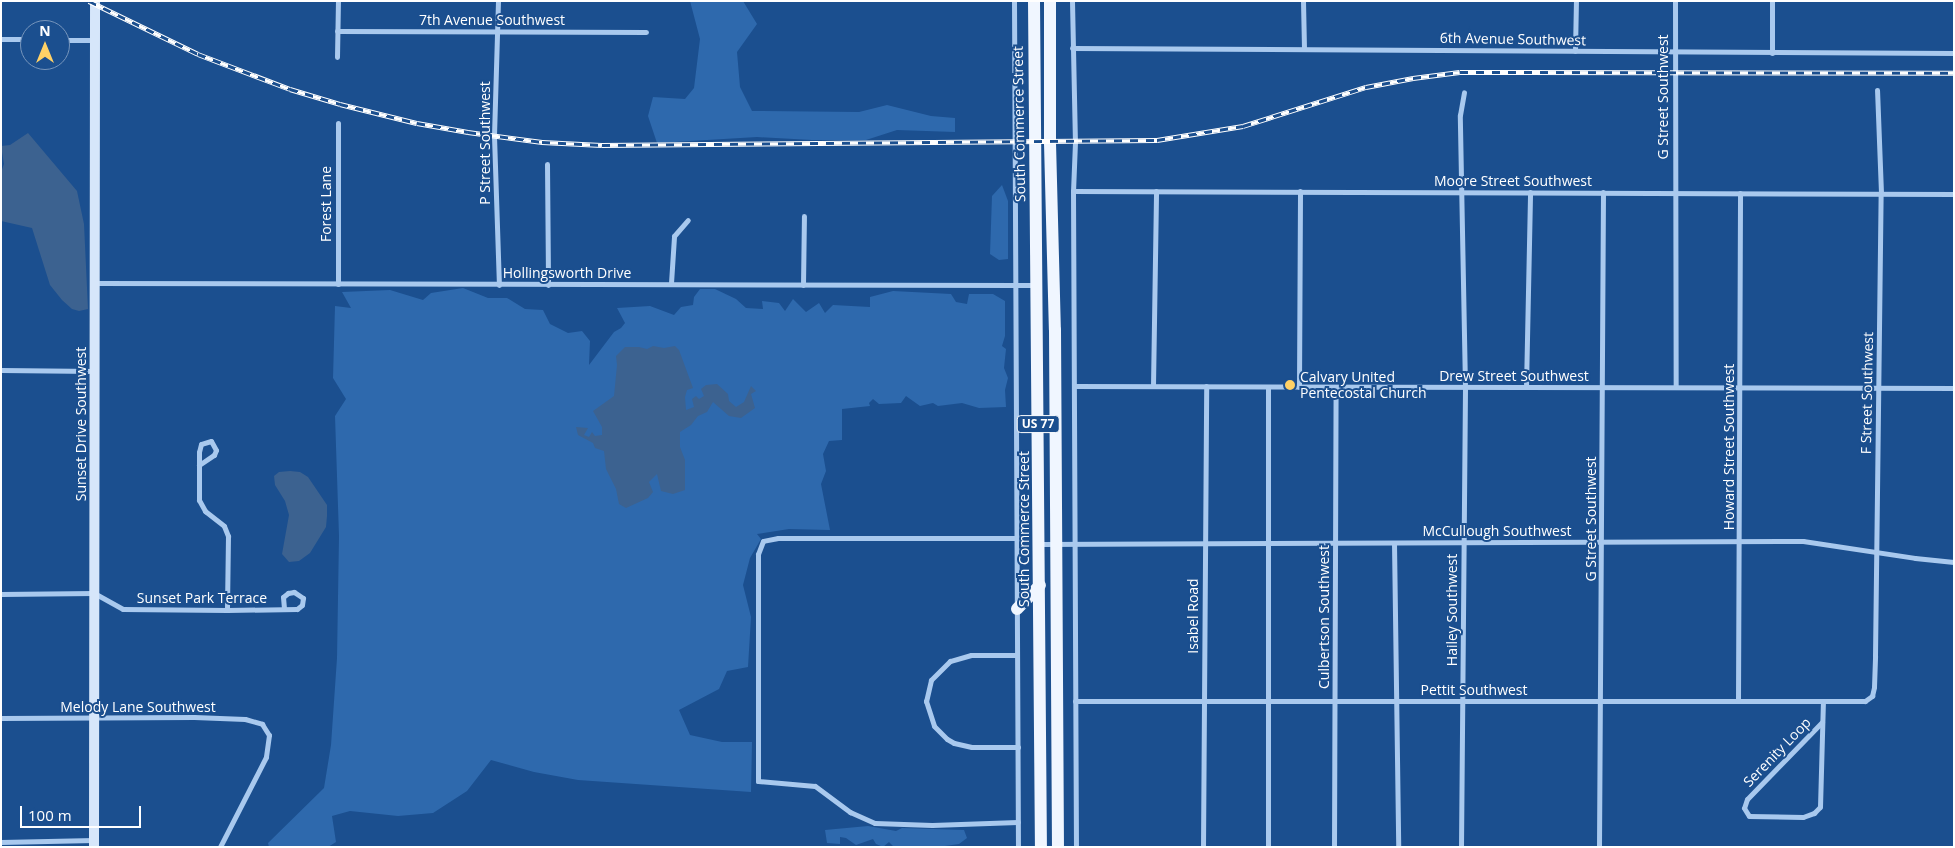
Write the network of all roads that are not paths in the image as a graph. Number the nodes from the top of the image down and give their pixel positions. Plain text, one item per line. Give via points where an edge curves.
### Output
1 (95, 1) edge
2 (338, 1) edge
3 (498, 1) edge
4 (1014, 1) edge
5 (1034, 1) edge
6 (1050, 1) edge
7 (1072, 1) edge
8 (1303, 1) edge
9 (1576, 1) edge
10 (1674, 1) edge
11 (1772, 1) edge
12 (337, 31) junction
13 (498, 32) junction
14 (646, 32) dead end
15 (1, 39) edge
16 (20, 39) edge
17 (70, 40) edge
18 (95, 40) junction
19 (1072, 48) junction
20 (1304, 48) junction
21 (1575, 51) junction
22 (1674, 53) junction
23 (1772, 53) junction
24 (1954, 53) edge
25 (337, 57) dead end
26 (1877, 90) dead end
27 (1464, 92) dead end
28 (338, 123) dead end
29 (547, 164) dead end
30 (1073, 191) junction
31 (1156, 191) junction
32 (1300, 191) junction
33 (1530, 192) junction
34 (1603, 192) junction
35 (1460, 193) junction
36 (1674, 193) junction
37 (1740, 193) junction
38 (1881, 193) junction
39 (1954, 194) edge
40 (804, 216) dead end
41 (688, 220) dead end
42 (96, 283) junction
43 (671, 283) junction
44 (338, 284) junction
45 (498, 285) junction
46 (803, 285) junction
47 (1037, 285) junction
48 (548, 286) junction
49 (1016, 286) junction
50 (1055, 330) junction
51 (1, 370) edge
52 (95, 371) junction
53 (1074, 386) junction
54 (1153, 386) junction
55 (1206, 386) junction
56 (1268, 386) junction
57 (1299, 387) junction
58 (1336, 387) junction
59 (1465, 387) junction
60 (1602, 387) junction
61 (1526, 388) junction
62 (1676, 388) junction
63 (1740, 388) junction
64 (1878, 388) junction
65 (1954, 388) edge
66 (199, 465) junction
67 (1017, 538) junction
68 (1464, 542) junction
69 (1602, 542) junction
70 (1740, 542) junction
71 (1268, 543) junction
72 (1335, 543) junction
73 (1394, 543) junction
74 (1039, 544) junction
75 (1056, 544) junction
76 (1074, 544) junction
77 (1205, 544) junction
78 (1877, 552) junction
79 (1954, 562) edge
80 (1040, 585) junction
81 (1, 594) edge
82 (94, 594) junction
83 (284, 609) dead end
84 (1017, 609) junction
85 (227, 610) junction
86 (1017, 655) junction
87 (1872, 696) joint
88 (1462, 700) junction
89 (1075, 701) junction
90 (1204, 701) junction
91 (1268, 701) junction
92 (1335, 701) junction
93 (1396, 701) junction
94 (1738, 701) junction
95 (1822, 701) junction
96 (1600, 702) junction
97 (94, 717) junction
98 (1, 718) edge
99 (1822, 722) junction
100 (1018, 747) junction
101 (1018, 822) junction
102 (1, 842) edge
103 (94, 844) edge
104 (220, 847) edge
105 (1018, 847) edge
106 (1042, 847) edge
107 (1058, 847) edge
108 (1076, 847) edge
109 (1203, 847) edge
110 (1268, 847) edge
111 (1334, 847) edge
112 (1398, 847) edge
113 (1461, 847) edge
114 (1599, 847) edge

1 - 18 street, Sunset Drive Southwest
2 - 12 street
3 - 13 street, P Street Southwest
4 - 49 street
5 - 47 main road, South Commerce Street / US 77
6 - 50 main road, US 77
7 - 19 street
8 - 20 street
9 - 21 street
10 - 22 street, G Street Southwest
11 - 23 street
12 - 13 street, 7th Avenue Southwest
12 - 25 street
13 - 14 street, 7th Avenue Southwest
13 - 45 street, P Street Southwest via 494,136
15 - 16 street
17 - 18 street
18 - 42 street, Sunset Drive Southwest
19 - 20 street, 6th Avenue Southwest
19 - 30 street
20 - 21 street, 6th Avenue Southwest
21 - 22 street, 6th Avenue Southwest
22 - 23 street, 6th Avenue Southwest
22 - 36 street, G Street Southwest
23 - 24 street, 6th Avenue Southwest
26 - 38 street, F Street Southwest
27 - 35 street, Hailey Southwest via 1460,115
28 - 44 street, Forest Lane
29 - 48 street
30 - 31 street, Moore Street Southwest
30 - 53 street
31 - 32 street, Moore Street Southwest
31 - 54 street
32 - 35 street, Moore Street Southwest
32 - 57 street
33 - 34 street, Moore Street Southwest
33 - 35 street, Moore Street Southwest
33 - 61 street
34 - 36 street, Moore Street Southwest
34 - 60 street, G Street Southwest
35 - 59 street, Hailey Southwest
36 - 37 street, Moore Street Southwest
36 - 62 street, G Street Southwest
37 - 38 street, Moore Street Southwest
37 - 63 street, Howard Street Southwest
38 - 39 street, Moore Street Southwest
38 - 64 street, F Street Southwest
40 - 46 street
41 - 43 street via 674,236
42 - 44 street, Hollingsworth Drive
42 - 52 street, Sunset Drive Southwest
43 - 46 street, Hollingsworth Drive
43 - 48 street, Hollingsworth Drive
44 - 45 street, Hollingsworth Drive
45 - 48 street, Hollingsworth Drive
46 - 49 street, Hollingsworth Drive
47 - 49 street, Hollingsworth Drive
47 - 50 main road via 1042,289 1048,318
47 - 74 main road, South Commerce Street / US 77
49 - 67 street
50 - 75 main road, US 77
51 - 52 street
52 - 82 street, Sunset Drive Southwest
53 - 54 street, Drew Street Southwest
53 - 76 street
54 - 55 street, Drew Street Southwest
55 - 56 street, Drew Street Southwest
55 - 77 street, Isabel Road
56 - 57 street, Drew Street Southwest
56 - 71 street
57 - 58 street, Drew Street Southwest
58 - 59 street, Drew Street Southwest
58 - 72 street, Culbertson Southwest
59 - 61 street, Drew Street Southwest
59 - 68 street, Hailey Southwest
60 - 61 street, Drew Street Southwest
60 - 62 street, Drew Street Southwest
60 - 69 street, G Street Southwest
62 - 63 street, Drew Street Southwest
63 - 64 street, Drew Street Southwest
63 - 70 street, Howard Street Southwest
64 - 65 street, Drew Street Southwest
64 - 78 street, F Street Southwest
66 - 66 street via 214,455 216,450 211,441 202,444
66 - 85 street via 199,500 205,512 224,526 228,536
67 - 84 street
67 - 101 street via 778,538 763,541 758,548 758,781 815,786 850,812 867,820 908,825
68 - 69 street, McCullough Southwest
68 - 73 street, McCullough Southwest
68 - 88 street, Hailey Southwest
69 - 70 street, McCullough Southwest
69 - 96 street, G Street Southwest
70 - 78 street, McCullough Southwest via 1803,541
70 - 94 street, Howard Street Southwest
71 - 72 street, McCullough Southwest
71 - 77 street, McCullough Southwest
71 - 91 street
72 - 73 street, McCullough Southwest
72 - 92 street, Culbertson Southwest
73 - 93 street
74 - 75 street, McCullough Southwest
74 - 80 main road, South Commerce Street / US 77
75 - 76 street, McCullough Southwest
75 - 107 main road, US 77
76 - 77 street, McCullough Southwest
76 - 89 street
77 - 90 street, Isabel Road
78 - 79 street, McCullough Southwest
78 - 87 street, F Street Southwest
80 - 84 main road
80 - 106 main road, South Commerce Street / US 77
81 - 82 street
82 - 85 street, Sunset Park Terrace via 123,609
82 - 97 street, Sunset Drive Southwest
83 - 85 street, Sunset Park Terrace
84 - 86 street
86 - 100 street
86 - 100 street via 972,655 950,661 931,680 926,701 934,726 954,743 972,747
87 - 95 street, Pettit Southwest via 1865,701
88 - 93 street, Pettit Southwest
88 - 96 street, Pettit Southwest
88 - 113 street, Hailey Southwest
89 - 90 street, Pettit Southwest
89 - 108 street
90 - 91 street, Pettit Southwest
90 - 109 street, Isabel Road
91 - 92 street, Pettit Southwest
91 - 110 street
92 - 93 street, Pettit Southwest
92 - 111 street, Culbertson Southwest
93 - 112 street
94 - 95 street, Pettit Southwest
94 - 96 street, Pettit Southwest
95 - 99 street, Serenity Loop
96 - 114 street, G Street Southwest
97 - 98 street, Melody Lane Southwest
97 - 103 street, Sunset Drive Southwest
97 - 104 street, Melody Lane Southwest via 245,719 262,724 269,734 266,758
99 - 99 street, Serenity Loop via 1820,807 1803,818 1749,816 1744,808 1747,798
100 - 101 street
101 - 105 street
102 - 103 street

